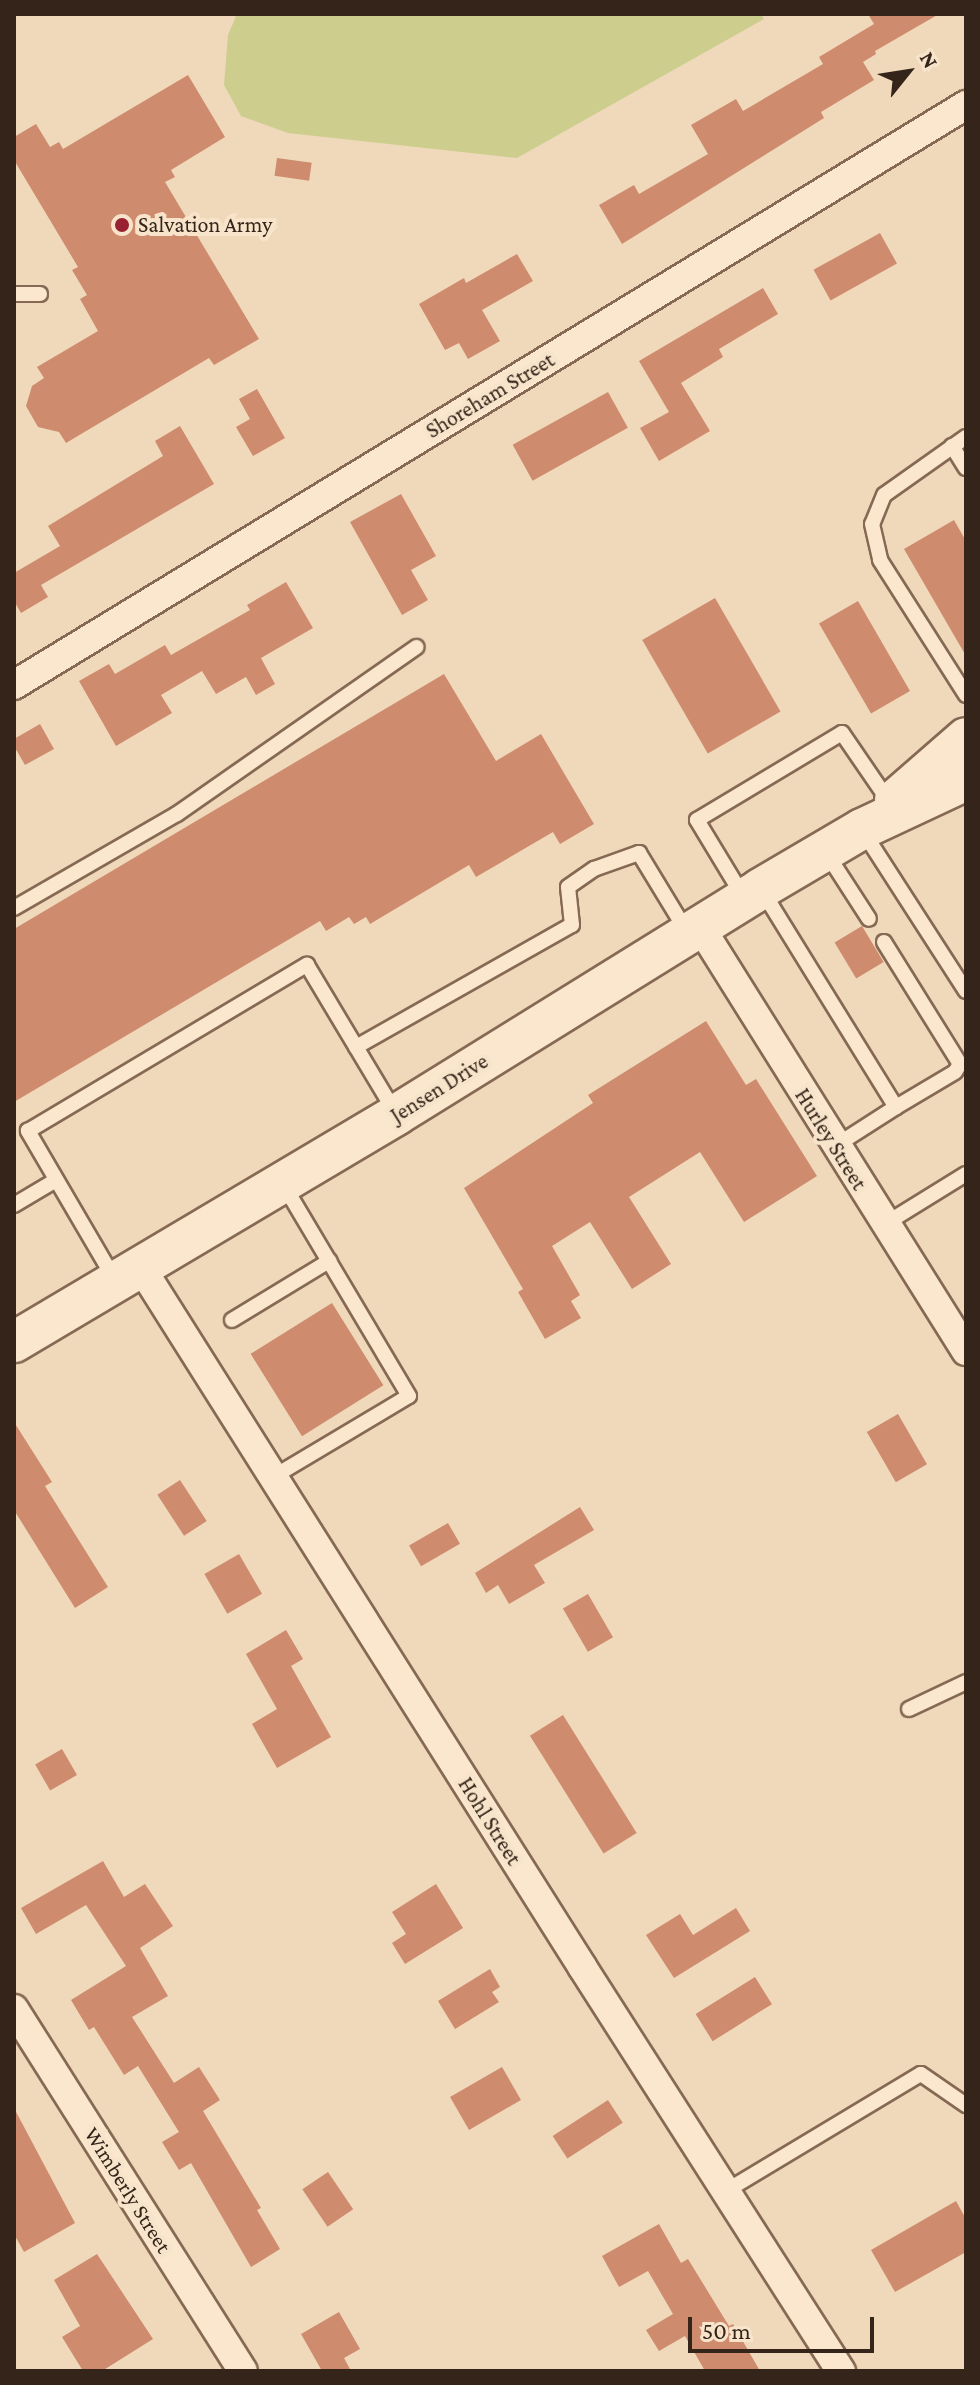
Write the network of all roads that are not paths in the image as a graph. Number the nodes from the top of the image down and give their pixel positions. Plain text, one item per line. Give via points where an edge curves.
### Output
1 (966, 105) edge
2 (14, 294) edge
3 (40, 294) dead end
4 (966, 437) edge
5 (952, 446) junction
6 (966, 468) edge
7 (416, 647) dead end
8 (14, 685) edge
9 (966, 695) edge
10 (966, 738) edge
11 (965, 783) edge
12 (876, 816) junction
13 (825, 850) junction
14 (752, 893) junction
15 (14, 908) edge
16 (869, 919) dead end
17 (693, 929) junction
18 (884, 942) dead end
19 (966, 991) edge
20 (356, 1047) junction
21 (896, 1107) junction
22 (396, 1115) junction
23 (835, 1146) junction
24 (966, 1174) edge
25 (56, 1180) junction
26 (283, 1183) junction
27 (14, 1205) edge
28 (885, 1224) junction
29 (329, 1261) junction
30 (130, 1276) junction
31 (232, 1320) dead end
32 (958, 1321) edge
33 (14, 1342) edge
34 (966, 1351) edge
35 (273, 1477) junction
36 (966, 1682) edge
37 (909, 1709) dead end
38 (14, 2009) edge
39 (966, 2105) edge
40 (726, 2191) junction
41 (243, 2371) edge
42 (841, 2371) edge

1 - 8 street, Shoreham Street
2 - 3 lane
4 - 5 lane
5 - 6 lane
5 - 9 lane via 884,495 872,524 880,560
7 - 15 lane via 177,814
10 - 12 main road, Jensen Drive
11 - 12 main road, Jensen Drive
12 - 13 main road, Jensen Drive
12 - 14 lane via 842,733 697,820
12 - 19 lane
13 - 14 main road, Jensen Drive
13 - 16 lane
14 - 17 main road, Jensen Drive
14 - 21 lane
17 - 20 lane via 639,853 594,869 568,887 572,925
17 - 22 main road, Jensen Drive
17 - 23 street, Hurley Street
18 - 21 lane via 960,1064
20 - 22 lane
20 - 25 lane via 307,965 28,1131
21 - 23 lane
22 - 26 main road, Jensen Drive
23 - 28 street, Hurley Street
24 - 28 lane
25 - 27 lane
25 - 30 lane
26 - 29 lane
26 - 30 main road, Jensen Drive
28 - 32 street, Hurley Street
29 - 31 lane
29 - 35 lane via 409,1396
30 - 33 main road, Jensen Drive
30 - 35 street, Hohl Street
32 - 34 street, Hurley Street
35 - 40 street, Hohl Street
36 - 37 lane
38 - 41 street, Wimberly Street
39 - 40 lane via 921,2074
40 - 42 street, Hohl Street

